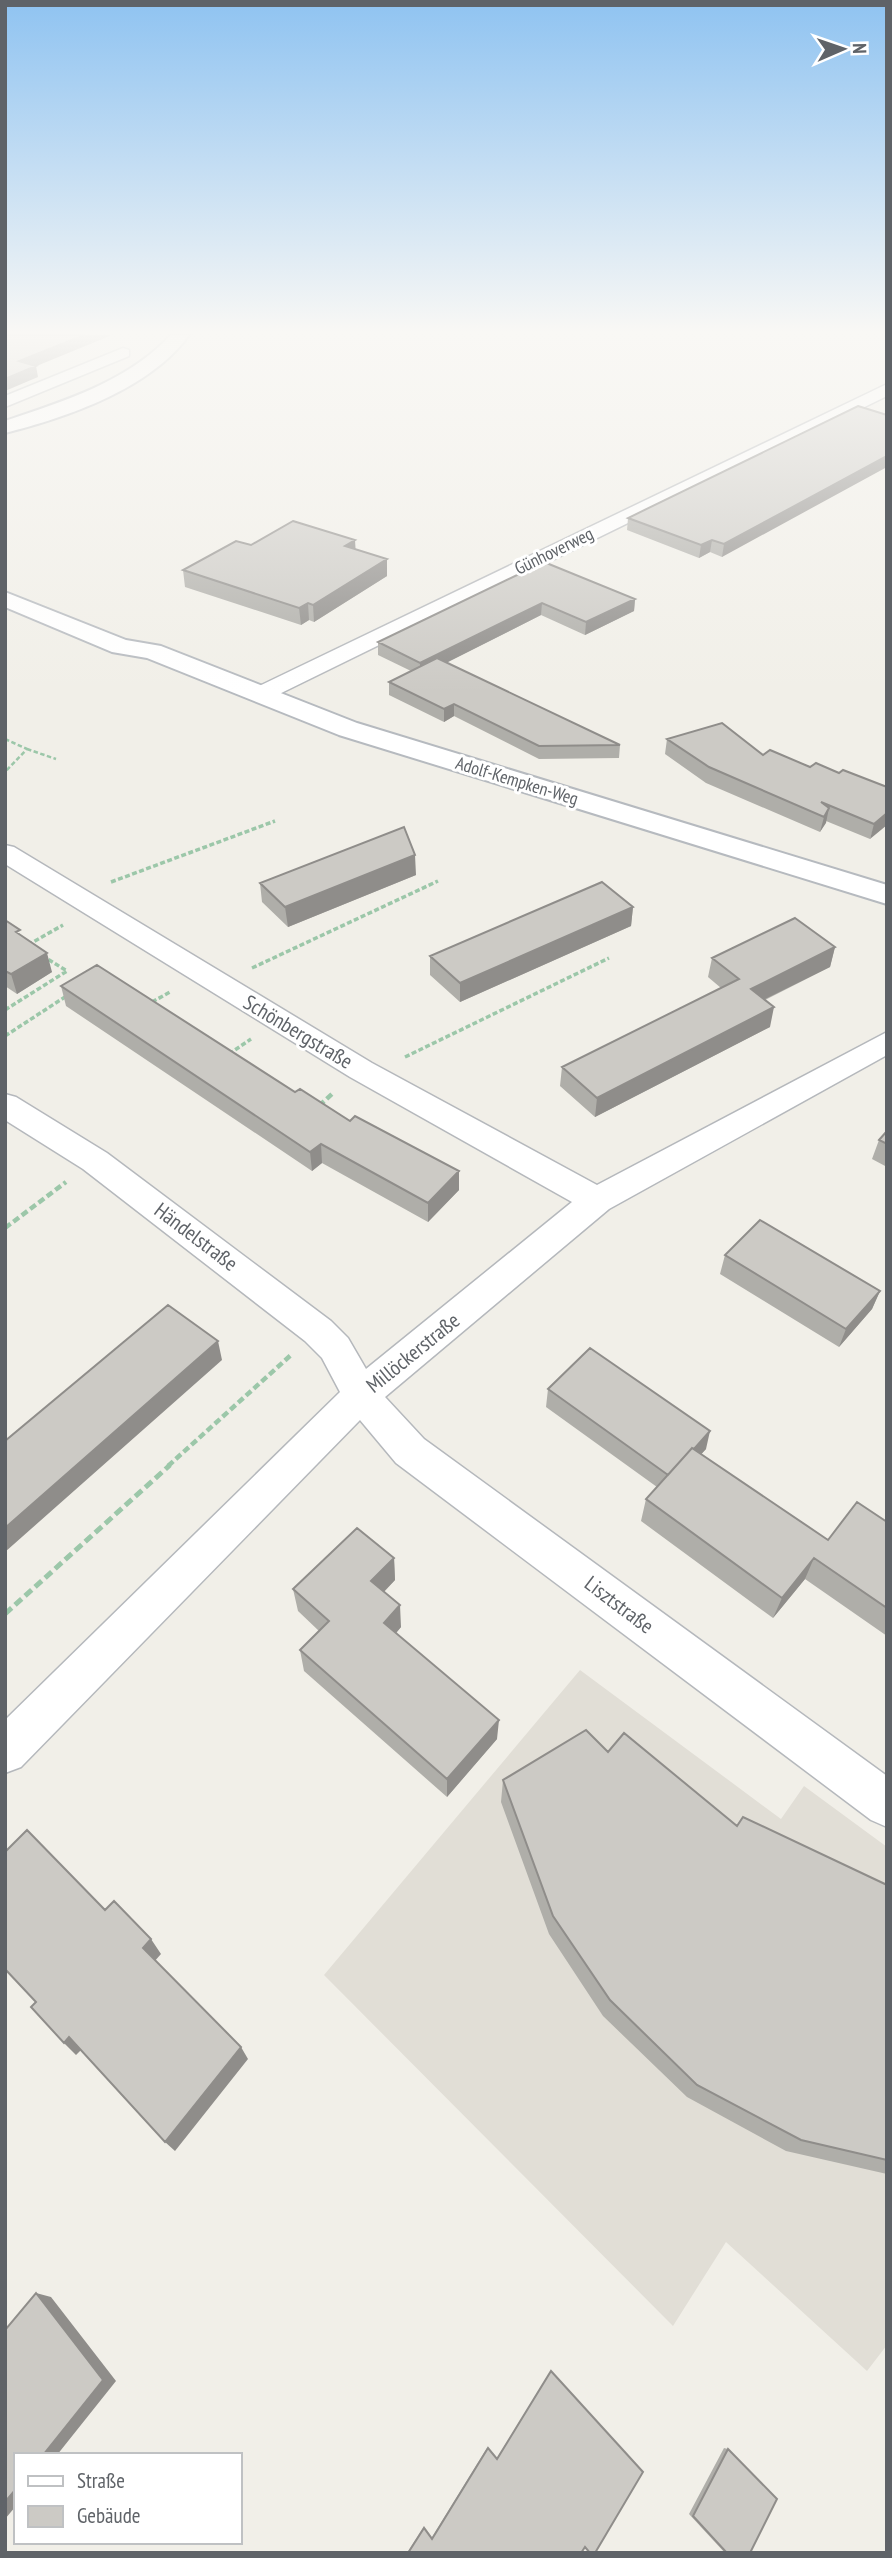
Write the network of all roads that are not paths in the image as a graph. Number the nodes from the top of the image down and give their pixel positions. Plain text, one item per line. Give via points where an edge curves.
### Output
1 (753, 454) edge
2 (5, 583) edge
3 (5, 599) edge
4 (152, 651) junction
5 (259, 695) junction
6 (5, 853) edge
7 (887, 895) edge
8 (887, 1042) edge
9 (5, 1105) edge
10 (597, 1200) junction
11 (361, 1395) junction
12 (5, 1751) edge
13 (887, 1804) edge

1 - 5 street, Günhoverweg
2 - 4 main road, Adolf-Kempken-Weg via 137,638
3 - 4 main road, Adolf-Kempken-Weg via 121,647
4 - 5 main road, Adolf-Kempken-Weg
5 - 7 main road, Adolf-Kempken-Weg via 361,733
6 - 10 street, Schönbergstraße via 368,1074
8 - 10 street, Millöckerstraße
9 - 11 street, Händelstraße via 95,1161 318,1331 335,1348
10 - 11 street, Millöckerstraße
11 - 12 street, Millöckerstraße
11 - 13 street, Lisztstraße via 410,1451

